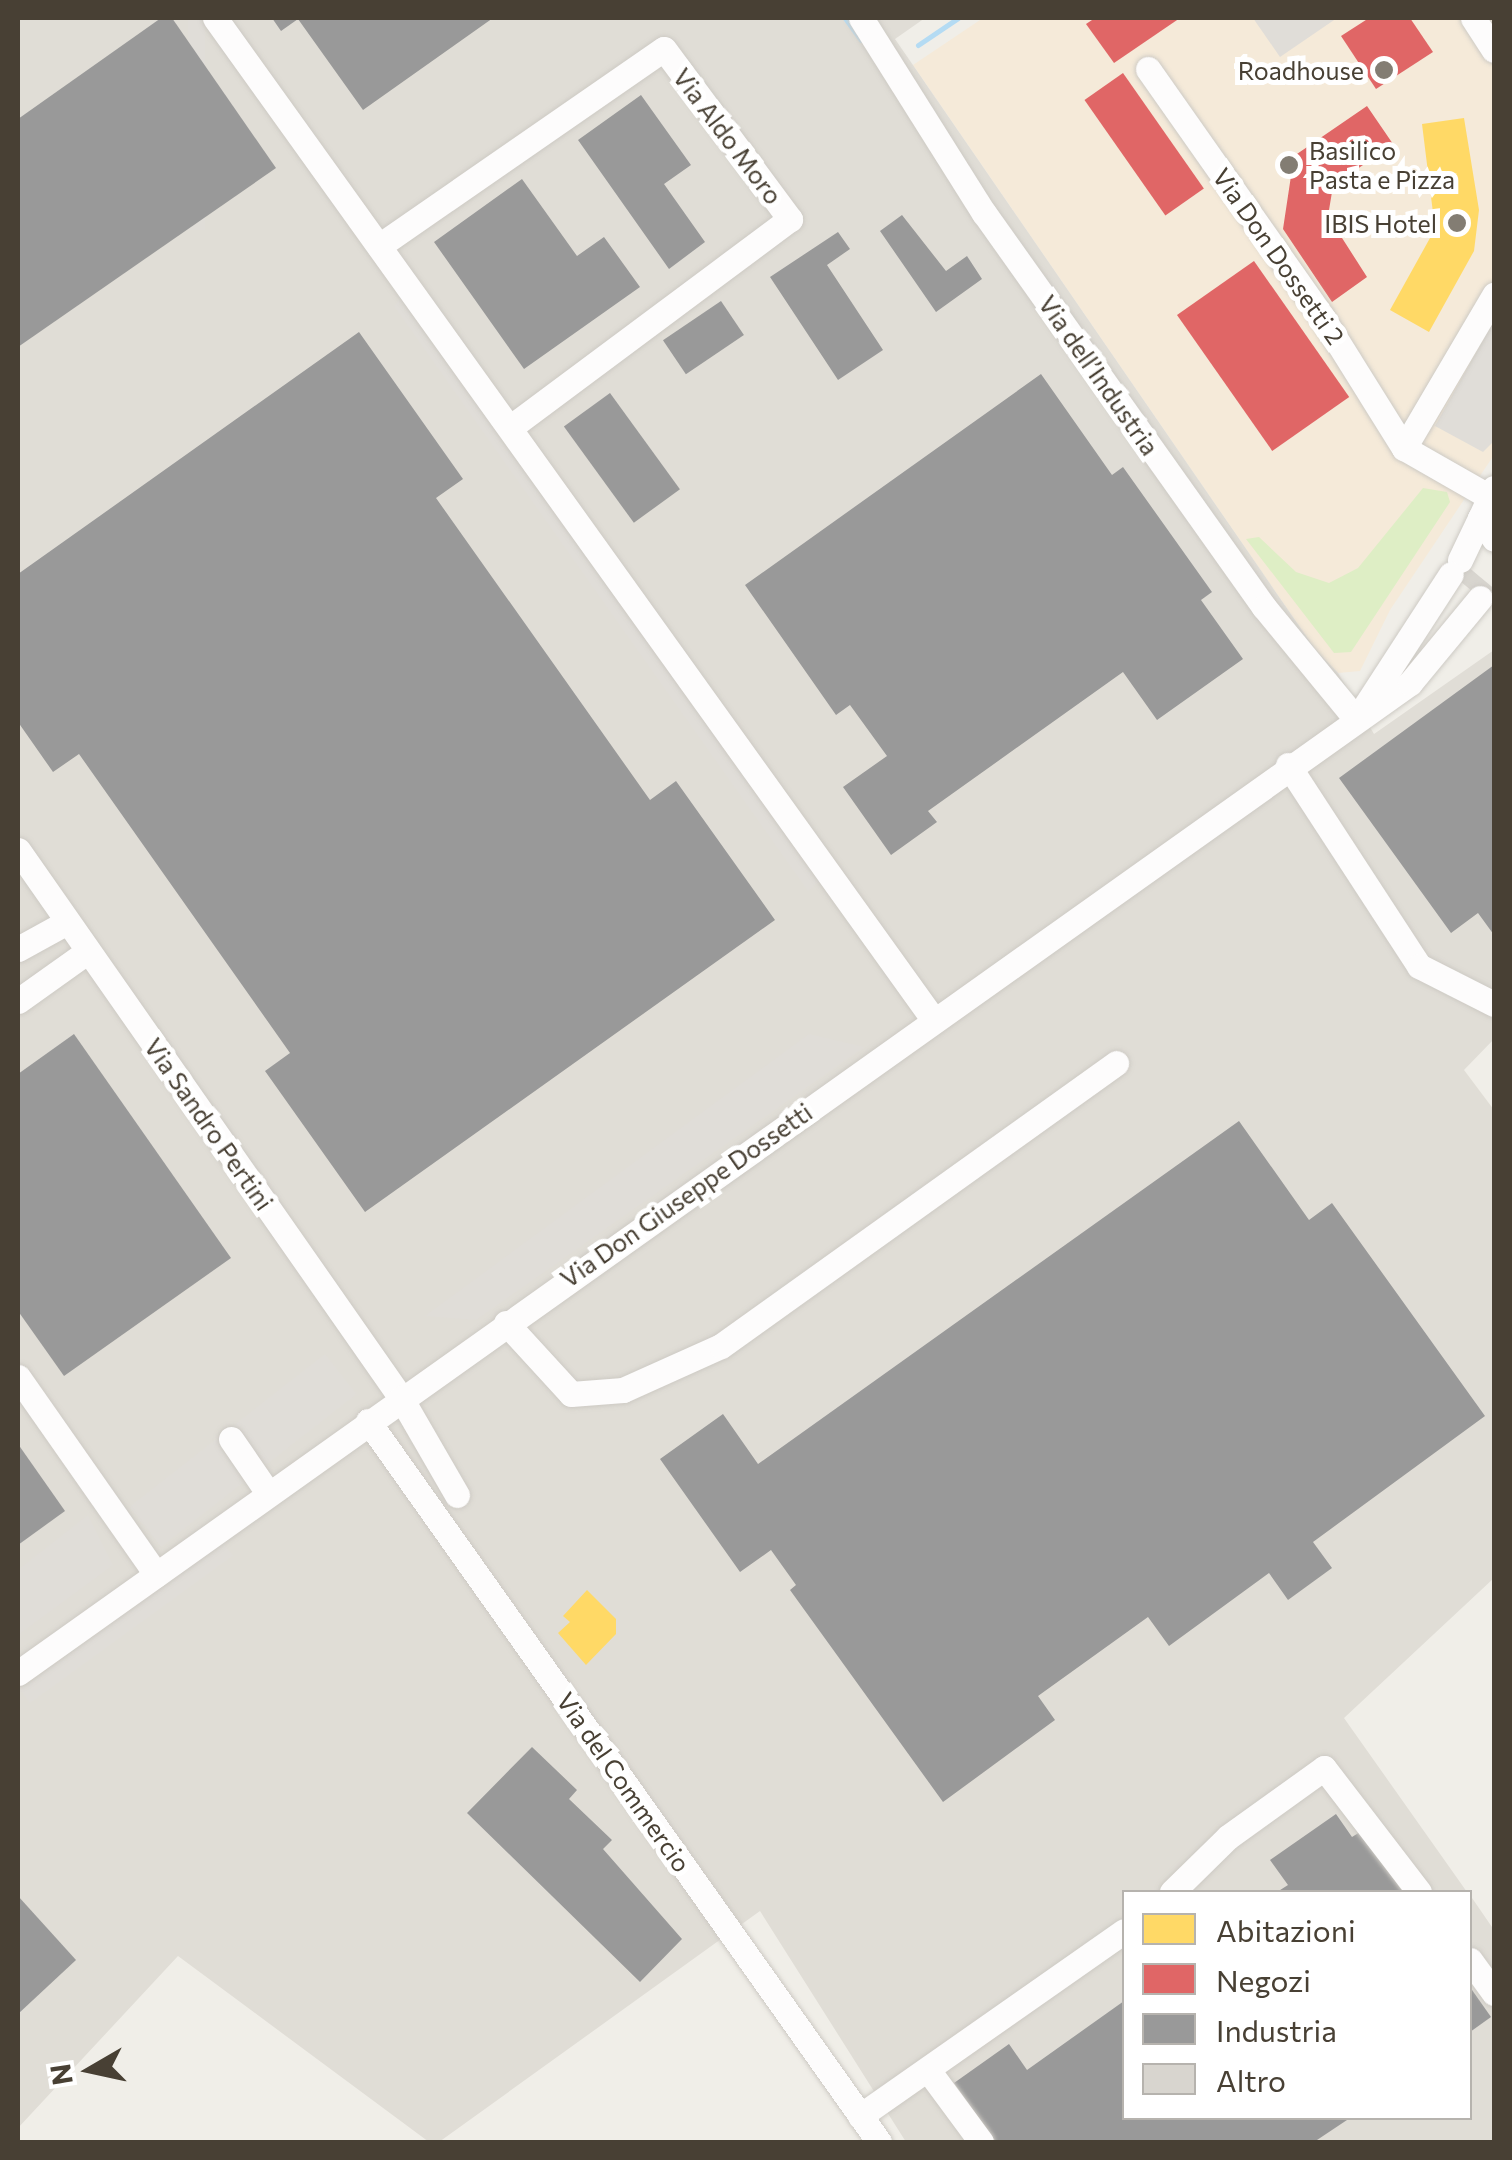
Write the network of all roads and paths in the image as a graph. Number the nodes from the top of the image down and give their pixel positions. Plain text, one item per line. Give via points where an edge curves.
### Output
1 (216, 18) edge
2 (861, 18) edge
3 (1474, 18) edge
4 (1494, 50) edge
5 (1148, 69) dead end
6 (379, 246) junction
7 (1494, 295) edge
8 (510, 428) junction
9 (1404, 448) junction
10 (1489, 510) edge
11 (1488, 587) edge
12 (1356, 719) junction
13 (1288, 766) junction
14 (18, 850) edge
15 (68, 922) junction
16 (18, 949) edge
17 (88, 951) junction
18 (18, 1001) edge
19 (1494, 1004) edge
20 (933, 1019) junction
21 (1116, 1063) dead end
22 (506, 1322) junction
23 (18, 1377) edge
24 (401, 1398) junction
25 (368, 1421) junction
26 (231, 1439) dead end
27 (268, 1493) junction
28 (457, 1495) dead end
29 (156, 1574) junction
30 (18, 1673) edge
31 (1174, 1890) edge
32 (1416, 1890) edge
33 (1122, 1932) edge
34 (1472, 1963) edge
35 (1494, 1993) edge
36 (928, 2070) junction
37 (860, 2116) junction
38 (879, 2142) edge
39 (982, 2142) edge

1 - 6 street
2 - 12 street, Via dell’Industria via 984,213 1264,607
3 - 4 street
5 - 9 street, Via Don Dossetti 2
6 - 8 street
6 - 8 street, Via Aldo Moro via 664,49 790,219
7 - 9 street
8 - 20 street
9 - 10 street, Via Don Dossetti 2
10 - 12 street, Via Don Giuseppe Dossetti
11 - 12 street, Via Don Giuseppe Dossetti via 1410,683
12 - 13 street, Via Don Giuseppe Dossetti
13 - 19 street via 1419,966
13 - 20 street, Via Don Giuseppe Dossetti
14 - 15 street, Via Sandro Pertini
15 - 16 street
15 - 17 street, Via Sandro Pertini
17 - 18 street
17 - 24 street, Via Sandro Pertini
20 - 22 street, Via Don Giuseppe Dossetti
21 - 22 street via 721,1346 623,1390 571,1394
22 - 24 street, Via Don Giuseppe Dossetti
23 - 29 street
24 - 25 street, Via Don Giuseppe Dossetti
24 - 28 street, Via Sandro Pertini
25 - 27 street, Via Don Giuseppe Dossetti
25 - 37 street, Via del Commercio
26 - 27 street
27 - 29 street, Via Don Giuseppe Dossetti
29 - 30 street, Via Don Giuseppe Dossetti
31 - 32 street via 1228,1837 1324,1768
33 - 36 street
34 - 35 street
36 - 37 street
36 - 39 street
37 - 38 street, Via del Commercio

